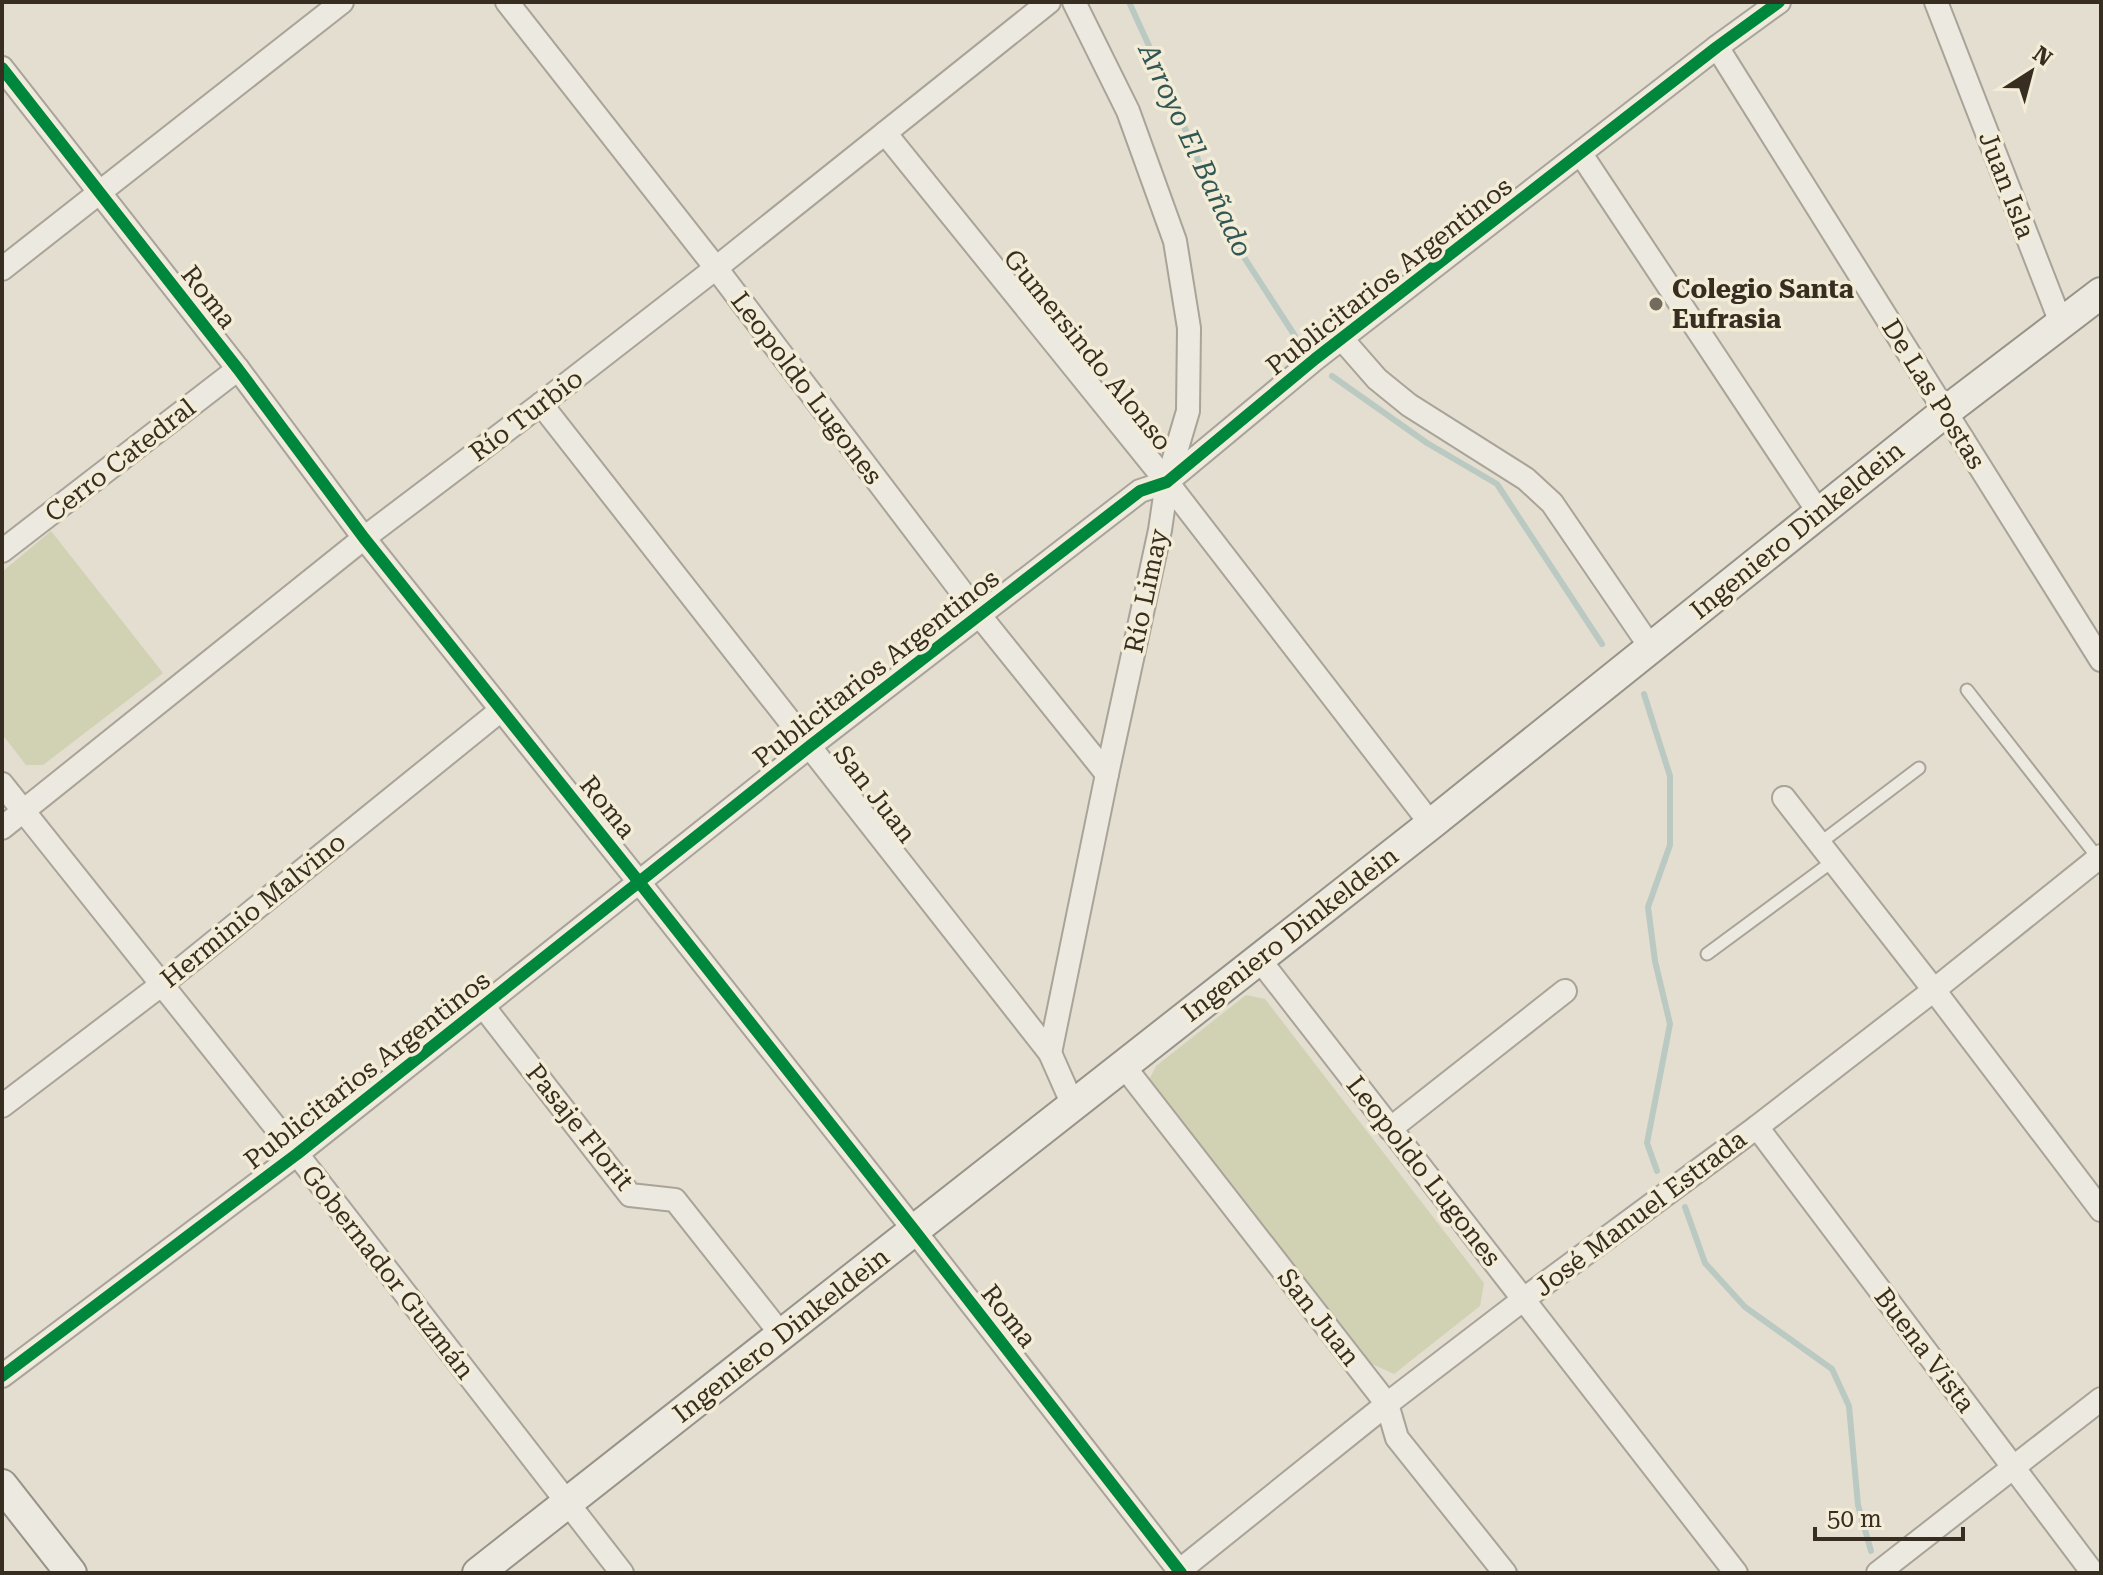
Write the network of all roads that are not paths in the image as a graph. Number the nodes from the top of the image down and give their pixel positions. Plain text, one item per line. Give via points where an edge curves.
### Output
1 (342, 2) edge
2 (507, 2) edge
3 (1049, 2) edge
4 (1074, 2) edge
5 (1779, 2) edge
6 (1936, 2) edge
7 (1717, 47) junction
8 (2, 68) edge
9 (885, 133) junction
10 (1581, 154) junction
11 (100, 192) junction
12 (716, 268) junction
13 (2, 269) edge
14 (2101, 293) edge
15 (2061, 323) junction
16 (1342, 339) junction
17 (238, 369) junction
18 (541, 404) junction
19 (1945, 412) junction
20 (1167, 482) junction
21 (1819, 513) junction
22 (364, 538) junction
23 (2, 551) edge
24 (980, 616) junction
25 (1651, 648) junction
26 (2101, 660) edge
27 (1967, 690) dead end
28 (501, 710) junction
29 (810, 746) junction
30 (1919, 768) dead end
31 (1107, 774) junction
32 (2, 784) edge
33 (1784, 798) dead end
34 (23, 811) junction
35 (1431, 824) junction
36 (2, 828) edge
37 (1826, 852) junction
38 (2100, 857) edge
39 (639, 882) junction
40 (1707, 954) dead end
41 (1259, 959) junction
42 (161, 985) junction
43 (1934, 990) junction
44 (1565, 991) dead end
45 (483, 1006) junction
46 (1050, 1053) junction
47 (1123, 1065) junction
48 (1073, 1105) junction
49 (2, 1106) edge
50 (1757, 1127) junction
51 (1390, 1129) junction
52 (297, 1154) junction
53 (2101, 1210) edge
54 (914, 1230) junction
55 (1524, 1299) junction
56 (781, 1334) junction
57 (2, 1376) edge
58 (2101, 1399) edge
59 (1387, 1404) junction
60 (2014, 1467) junction
61 (2, 1485) edge
62 (567, 1504) junction
63 (1180, 1572) edge
64 (1883, 1572) edge
65 (71, 1573) edge
66 (478, 1573) edge
67 (622, 1573) edge
68 (1505, 1573) edge
69 (1736, 1573) edge
70 (2093, 1573) edge

1 - 11 street
2 - 12 street, Leopoldo Lugones
3 - 9 street, Río Turbio
4 - 20 street, Río Limay via 1128,111 1175,241 1189,328 1188,411
5 - 7 street, Publicitarios Argentinos
6 - 15 street, Juan Isla
7 - 10 street, Publicitarios Argentinos
7 - 19 street, De Las Postas
8 - 11 street, Roma
9 - 12 street, Río Turbio
9 - 20 street, Gumersindo Alonso
10 - 16 street, Publicitarios Argentinos
10 - 21 street
11 - 13 street
11 - 17 street, Roma
12 - 18 street, Río Turbio
12 - 24 street, Leopoldo Lugones
14 - 15 main road, Ingeniero Dinkeldein
15 - 19 main road, Ingeniero Dinkeldein
16 - 20 street, Publicitarios Argentinos
16 - 25 street via 1409,405 1526,479 1552,503
17 - 22 street, Roma
17 - 23 street, Cerro Catedral
18 - 22 street, Río Turbio
18 - 29 street, San Juan
19 - 21 main road, Ingeniero Dinkeldein
19 - 26 street, De Las Postas
20 - 24 street, Publicitarios Argentinos via 1140,491
20 - 31 street, Río Limay
20 - 35 street, Gumersindo Alonso
21 - 25 main road, Ingeniero Dinkeldein
22 - 28 street, Roma
22 - 34 street, Río Turbio
24 - 29 street, Publicitarios Argentinos
24 - 31 street, Leopoldo Lugones
25 - 35 main road, Ingeniero Dinkeldein
27 - 38 lane
28 - 39 street, Roma
28 - 42 street, Herminio Malvino
29 - 39 street, Publicitarios Argentinos
29 - 46 street, San Juan
30 - 37 lane
31 - 46 street, Río Limay
32 - 34 street, Gobernador Guzmán
33 - 37 street
34 - 36 street, Río Turbio
34 - 42 street, Gobernador Guzmán
35 - 41 main road, Ingeniero Dinkeldein
37 - 40 lane
37 - 43 street
38 - 43 street, José Manuel Estrada
39 - 45 street, Publicitarios Argentinos
39 - 54 street, Roma
41 - 47 main road, Ingeniero Dinkeldein
41 - 51 street, Leopoldo Lugones
42 - 49 street, Herminio Malvino
42 - 52 street, Gobernador Guzmán
43 - 50 street, José Manuel Estrada
43 - 53 street
44 - 51 street
45 - 52 street, Publicitarios Argentinos
45 - 56 street, Pasaje Florit via 630,1195 675,1200
46 - 48 street, San Juan
47 - 48 main road, Ingeniero Dinkeldein
47 - 59 street, San Juan
48 - 54 main road, Ingeniero Dinkeldein
50 - 55 street, José Manuel Estrada
50 - 60 street, Buena Vista
51 - 55 street, Leopoldo Lugones
52 - 57 street, Publicitarios Argentinos
52 - 62 street, Gobernador Guzmán
54 - 56 main road, Ingeniero Dinkeldein
54 - 63 street, Roma
55 - 59 street, José Manuel Estrada
55 - 69 street, Leopoldo Lugones
56 - 62 main road, Ingeniero Dinkeldein
58 - 60 street
59 - 63 street, José Manuel Estrada
59 - 68 street, San Juan via 1397,1438
60 - 64 street
60 - 70 street, Buena Vista
61 - 65 main road
62 - 66 main road, Ingeniero Dinkeldein
62 - 67 street, Gobernador Guzmán

